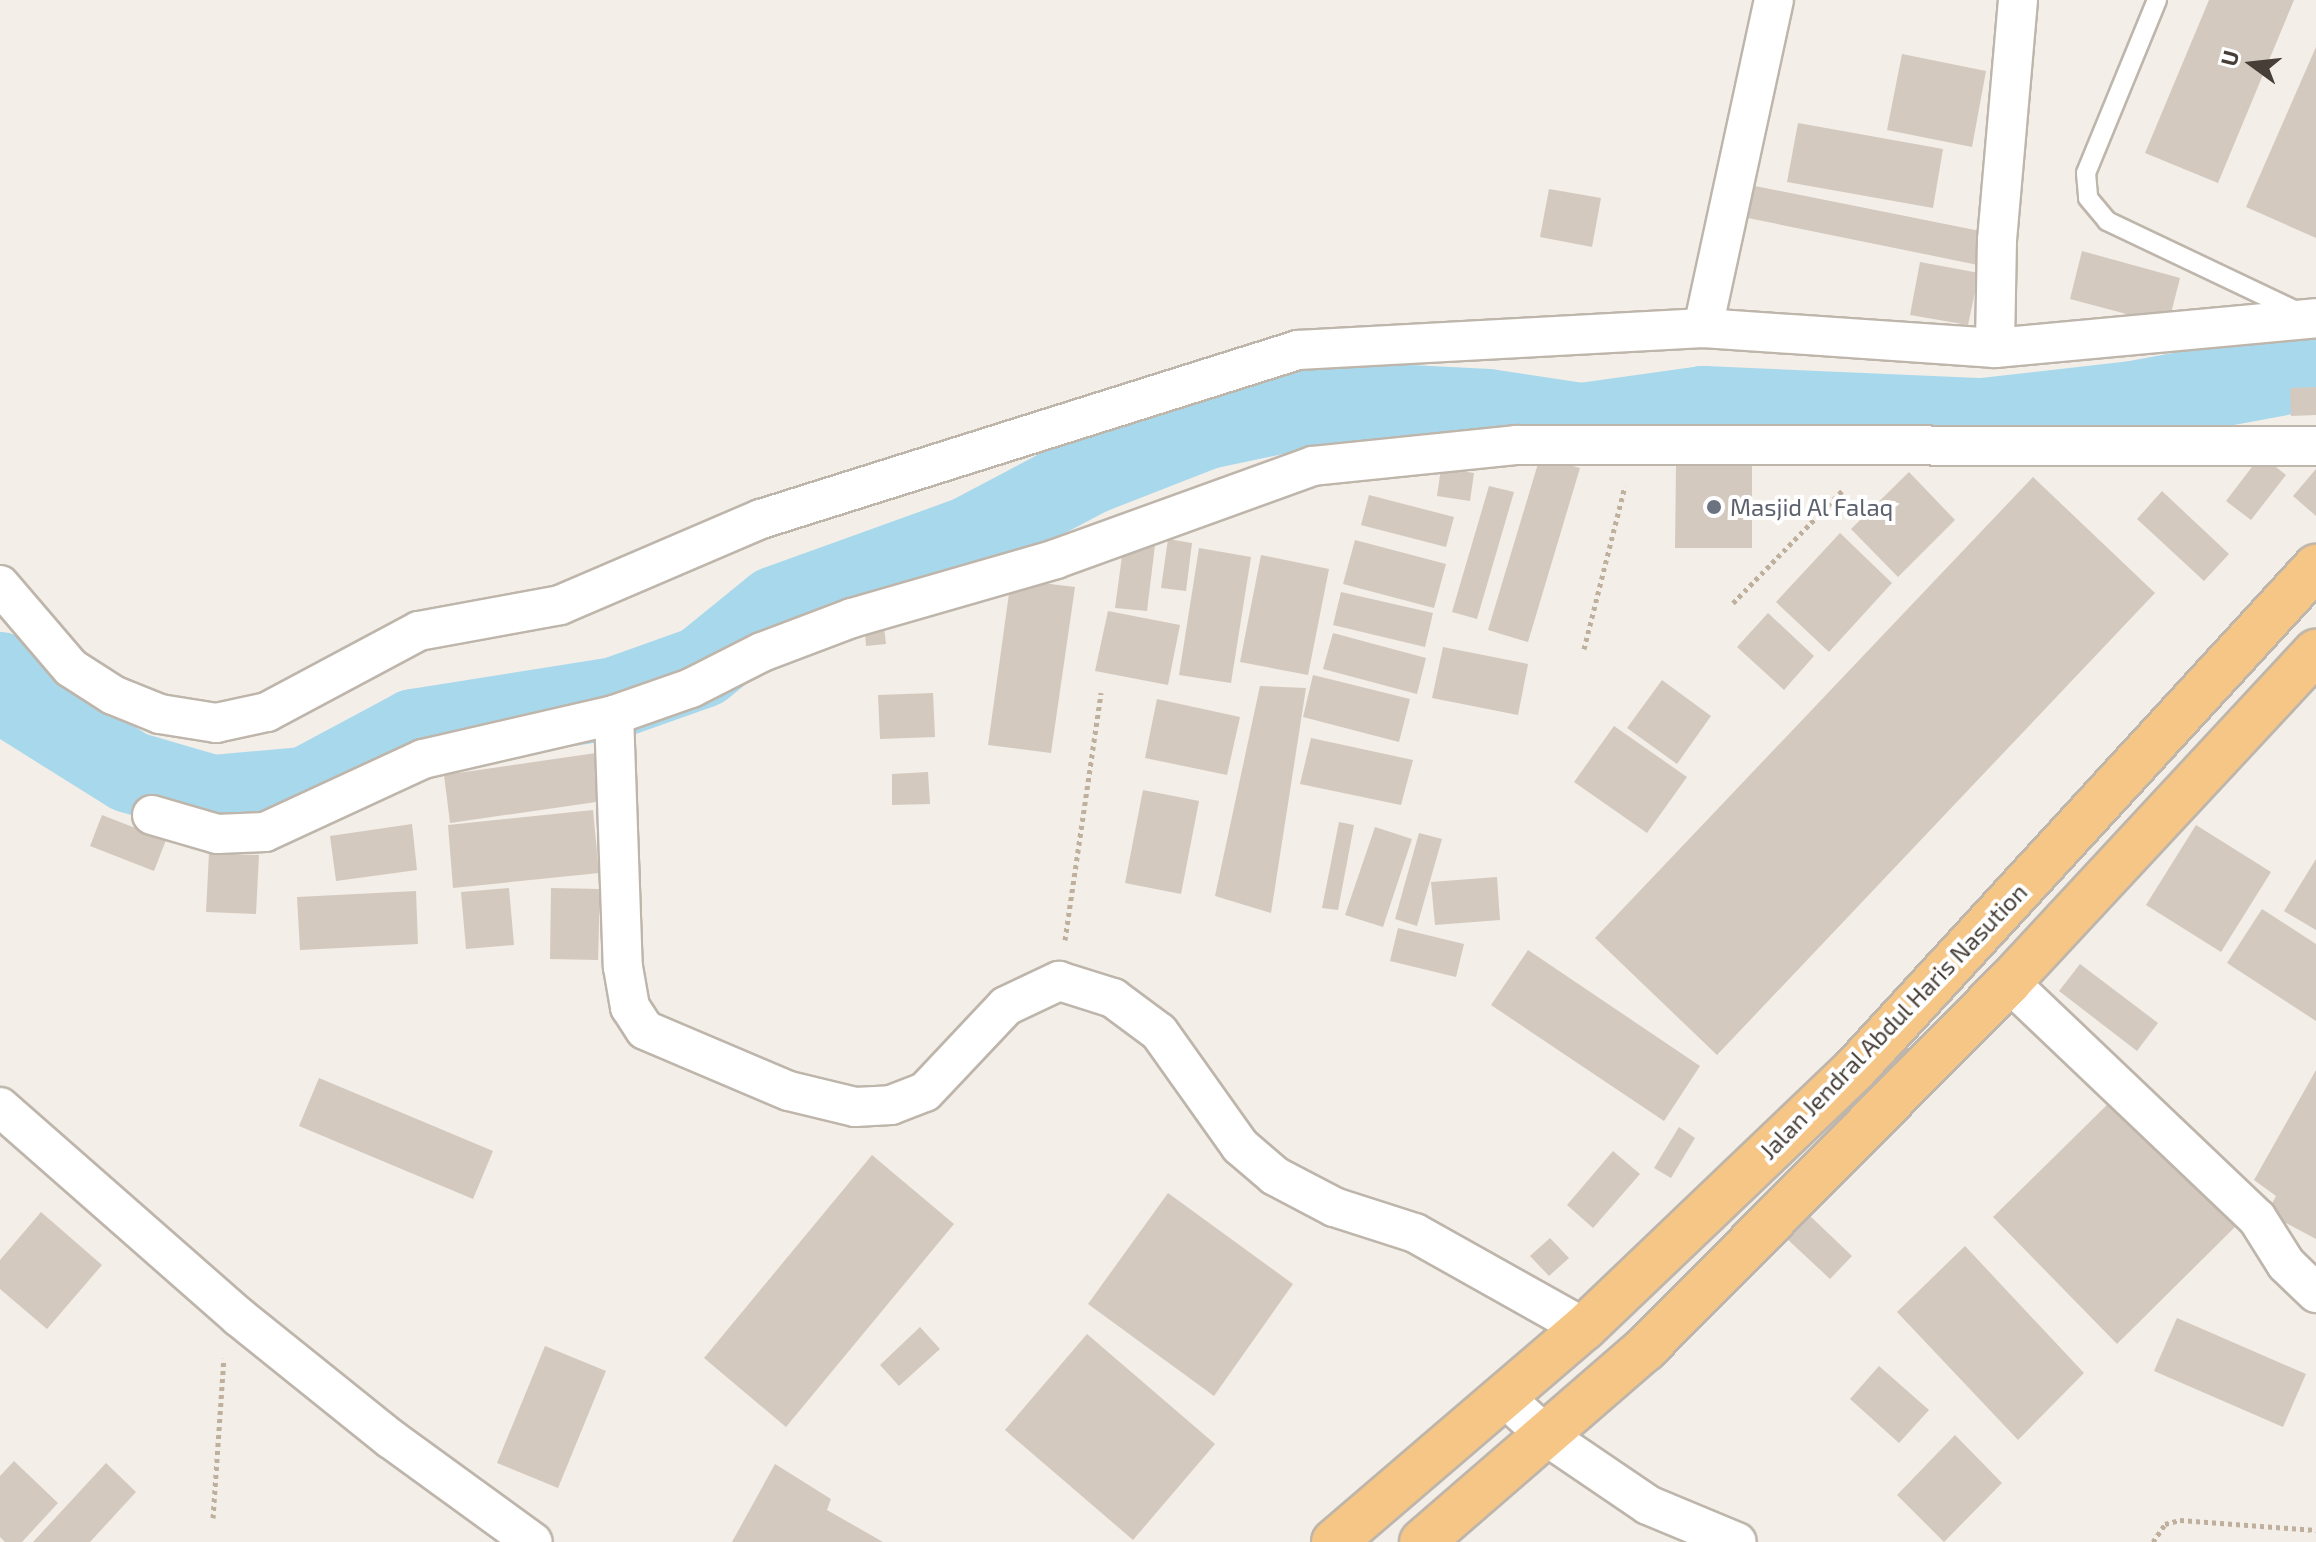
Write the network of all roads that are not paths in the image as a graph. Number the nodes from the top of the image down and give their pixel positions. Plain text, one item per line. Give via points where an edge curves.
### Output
1 (1774, 0) edge
2 (2018, 0) edge
3 (2157, 0) edge
4 (2314, 318) edge
5 (1703, 328) junction
6 (1995, 348) junction
7 (2316, 446) edge
8 (2316, 567) edge
9 (0, 585) edge
10 (2316, 652) edge
11 (614, 715) junction
12 (152, 815) dead end
13 (2009, 982) junction
14 (0, 1107) edge
15 (2316, 1293) edge
16 (1584, 1328) junction
17 (1505, 1398) junction
18 (1548, 1437) junction
19 (533, 1542) edge
20 (1334, 1542) edge
21 (1422, 1542) edge
22 (1737, 1542) edge

1 - 5 street
2 - 6 street via 1997,240
3 - 4 lane via 2086,173 2088,198 2107,221
4 - 6 street
5 - 6 street
5 - 9 street via 1298,350 761,519 560,605 419,631 267,712 216,723 160,714 102,688 71,668
7 - 11 street via 1516,445 1313,466 1056,559 852,618 762,652 691,688
8 - 16 highway, Jalan Jendral Abdul Haris Nasution via 1855,1069
10 - 13 highway
11 - 12 street via 423,759 265,832 217,834
11 - 16 street via 623,967 630,1007 645,1030 789,1091 855,1107 891,1105 925,1092 1006,1006 1059,981 1113,998 1159,1032 1240,1146 1275,1176 1334,1207 1415,1233
13 - 15 street via 2257,1218 2286,1264
13 - 18 highway via 1645,1349
14 - 19 street via 239,1317 403,1448
16 - 17 highway, Jalan Jendral Abdul Haris Nasution
17 - 18 street
17 - 20 highway, Jalan Jendral Abdul Haris Nasution
18 - 21 highway
18 - 22 street via 1648,1505

